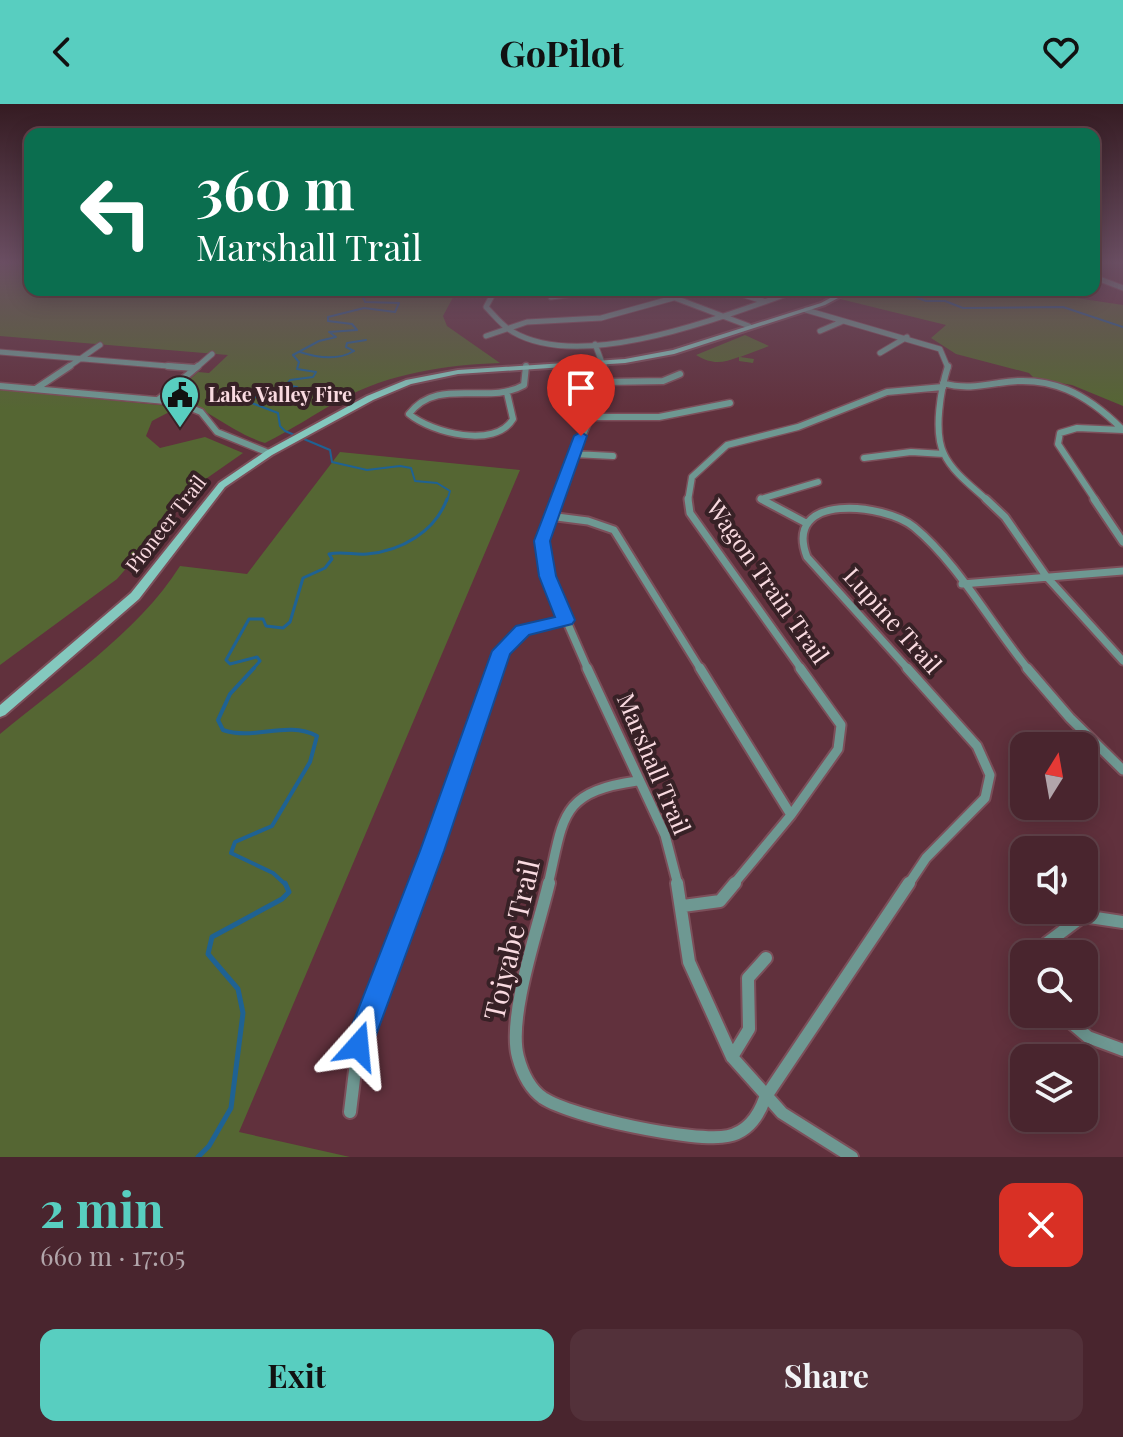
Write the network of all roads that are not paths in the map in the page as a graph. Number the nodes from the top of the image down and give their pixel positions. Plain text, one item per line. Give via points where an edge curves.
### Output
1 (489, 311) edge
2 (626, 311) edge
3 (714, 311) edge
4 (732, 311) edge
5 (802, 311) edge
6 (809, 311) edge
7 (722, 314) junction
8 (842, 322) junction
9 (749, 326) junction
10 (505, 330) junction
11 (820, 331) dead end
12 (486, 336) dead end
13 (907, 337) junction
14 (595, 344) junction
15 (100, 345) dead end
16 (0, 352) edge
17 (880, 353) dead end
18 (212, 354) dead end
19 (80, 358) junction
20 (604, 362) junction
21 (526, 366) junction
22 (195, 368) junction
23 (680, 374) dead end
24 (605, 382) junction
25 (943, 385) junction
26 (0, 386) edge
27 (36, 389) junction
28 (507, 393) junction
29 (158, 400) junction
30 (730, 403) dead end
31 (588, 417) junction
32 (1123, 430) edge
33 (492, 435) junction
34 (501, 439) dead end
35 (269, 453) junction
36 (574, 454) junction
37 (944, 454) junction
38 (613, 456) dead end
39 (864, 458) dead end
40 (818, 482) dead end
41 (549, 516) junction
42 (806, 523) junction
43 (1123, 542) edge
44 (1123, 571) edge
45 (1046, 576) junction
46 (962, 584) junction
47 (566, 620) junction
48 (1123, 661) edge
49 (0, 712) edge
50 (1123, 770) edge
51 (637, 781) junction
52 (791, 815) junction
53 (683, 906) junction
54 (1123, 922) edge
55 (1051, 940) edge
56 (766, 958) dead end
57 (1077, 1028) edge
58 (1123, 1050) edge
59 (732, 1057) junction
60 (765, 1098) junction
61 (350, 1112) dead end
62 (852, 1157) edge

1 - 10 street
2 - 10 street
3 - 7 street
4 - 7 street
5 - 9 main road, Pioneer Trail
6 - 8 street
7 - 9 street
7 - 14 street via 680,331
8 - 11 street
8 - 13 street
9 - 20 main road, Pioneer Trail via 674,352
10 - 12 street
10 - 14 street via 548,343
13 - 17 street
13 - 25 street via 946,356
14 - 20 street, Marshall Trail
15 - 19 street
16 - 19 street
18 - 22 street
19 - 22 street
19 - 27 street
20 - 21 main road, Pioneer Trail
20 - 24 street, Marshall Trail
21 - 28 street via 524,385
21 - 35 main road, Pioneer Trail via 409,382
22 - 29 street
23 - 24 street via 663,381
24 - 31 street, Marshall Trail
25 - 32 street, Wagon Train Trail via 1055,383 1097,402
25 - 37 street
25 - 52 street, Wagon Train Trail via 895,388 796,428 726,445 689,482 690,513 841,725 838,749
26 - 27 street
27 - 29 street
28 - 33 street via 513,419
28 - 33 street via 452,392 411,409 414,420 423,424
29 - 35 street via 191,407 217,432
30 - 31 street via 670,416
31 - 36 street, Marshall Trail
32 - 43 street via 1077,428 1060,433 1058,444
33 - 34 street
35 - 49 main road, Pioneer Trail via 215,493 122,609
36 - 38 street
36 - 41 street, Marshall Trail
37 - 39 street
37 - 45 street via 1005,517
40 - 42 street via 761,499
41 - 47 street, Marshall Trail via 542,541 547,576
41 - 52 street via 614,530
42 - 46 street via 844,507 896,517 925,536
42 - 60 street, Lupine Trail via 800,539 807,557 977,746 990,775 985,798 926,858
44 - 45 street
45 - 46 street
45 - 48 street
46 - 50 street via 1042,689
47 - 51 street, Marshall Trail
47 - 61 street via 522,630 501,651 432,851 366,1017
51 - 53 street, Marshall Trail via 665,835
51 - 60 street, Toiyabe Trail via 600,786 579,796 565,815 514,1030 518,1061 535,1089 559,1106 699,1137 715,1139 741,1131 760,1114
52 - 53 street, Wagon Train Trail via 720,901
53 - 59 street, Marshall Trail via 689,962
54 - 55 street via 1083,916
56 - 59 street via 745,984 750,1027
57 - 58 street
59 - 60 street, Marshall Trail
60 - 62 street, Marshall Trail via 803,1129

